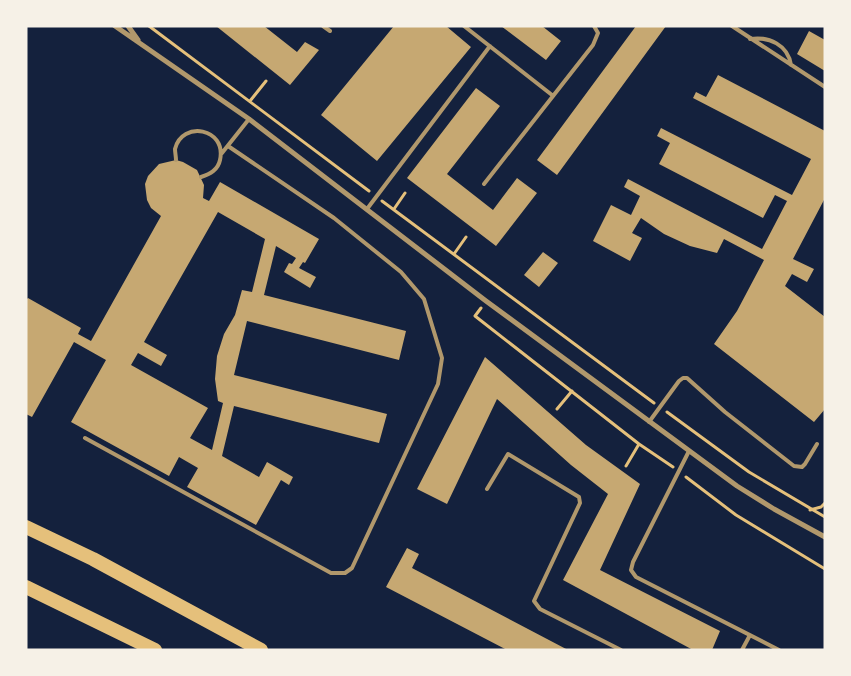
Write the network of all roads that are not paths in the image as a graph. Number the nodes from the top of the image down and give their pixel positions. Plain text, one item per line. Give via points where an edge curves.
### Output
1 (116, 26) edge
2 (128, 26) edge
3 (323, 26) edge
4 (464, 26) edge
5 (594, 26) edge
6 (732, 26) edge
7 (330, 31) dead end
8 (750, 39) junction
9 (141, 44) junction
10 (490, 46) junction
11 (791, 65) junction
12 (825, 87) edge
13 (552, 95) junction
14 (248, 120) junction
15 (228, 146) junction
16 (222, 153) junction
17 (176, 160) dead end
18 (201, 177) dead end
19 (484, 184) dead end
20 (367, 209) junction
21 (649, 422) junction
22 (85, 438) dead end
23 (817, 444) dead end
24 (689, 451) junction
25 (486, 489) dead end
26 (26, 517) edge
27 (26, 526) edge
28 (825, 537) edge
29 (93, 559) junction
30 (26, 587) edge
31 (750, 635) junction
32 (155, 650) edge
33 (261, 650) edge
34 (621, 650) edge
35 (742, 650) edge
36 (779, 650) edge

1 - 9 street
2 - 9 street
3 - 7 lane
4 - 10 lane
5 - 13 lane via 598,33 593,44
6 - 8 lane
8 - 11 lane
8 - 11 lane via 770,39 782,47
9 - 14 street
10 - 13 lane
10 - 20 lane
11 - 12 lane
13 - 19 lane
14 - 15 lane
14 - 20 street
15 - 16 lane
15 - 22 lane via 334,218 401,272 424,299 442,358 438,384 352,568 345,573 331,573
16 - 17 lane via 211,134 189,132 175,149
16 - 18 lane via 220,164 212,173
20 - 21 street
21 - 23 lane via 679,381 687,378 794,466 802,467
21 - 24 street
24 - 28 street via 744,491
24 - 31 lane via 631,570 636,577
25 - 34 lane via 508,454 578,497 580,503 534,601 540,609
26 - 29 highway
27 - 29 highway
29 - 33 highway
30 - 32 highway
31 - 35 lane
31 - 36 lane

